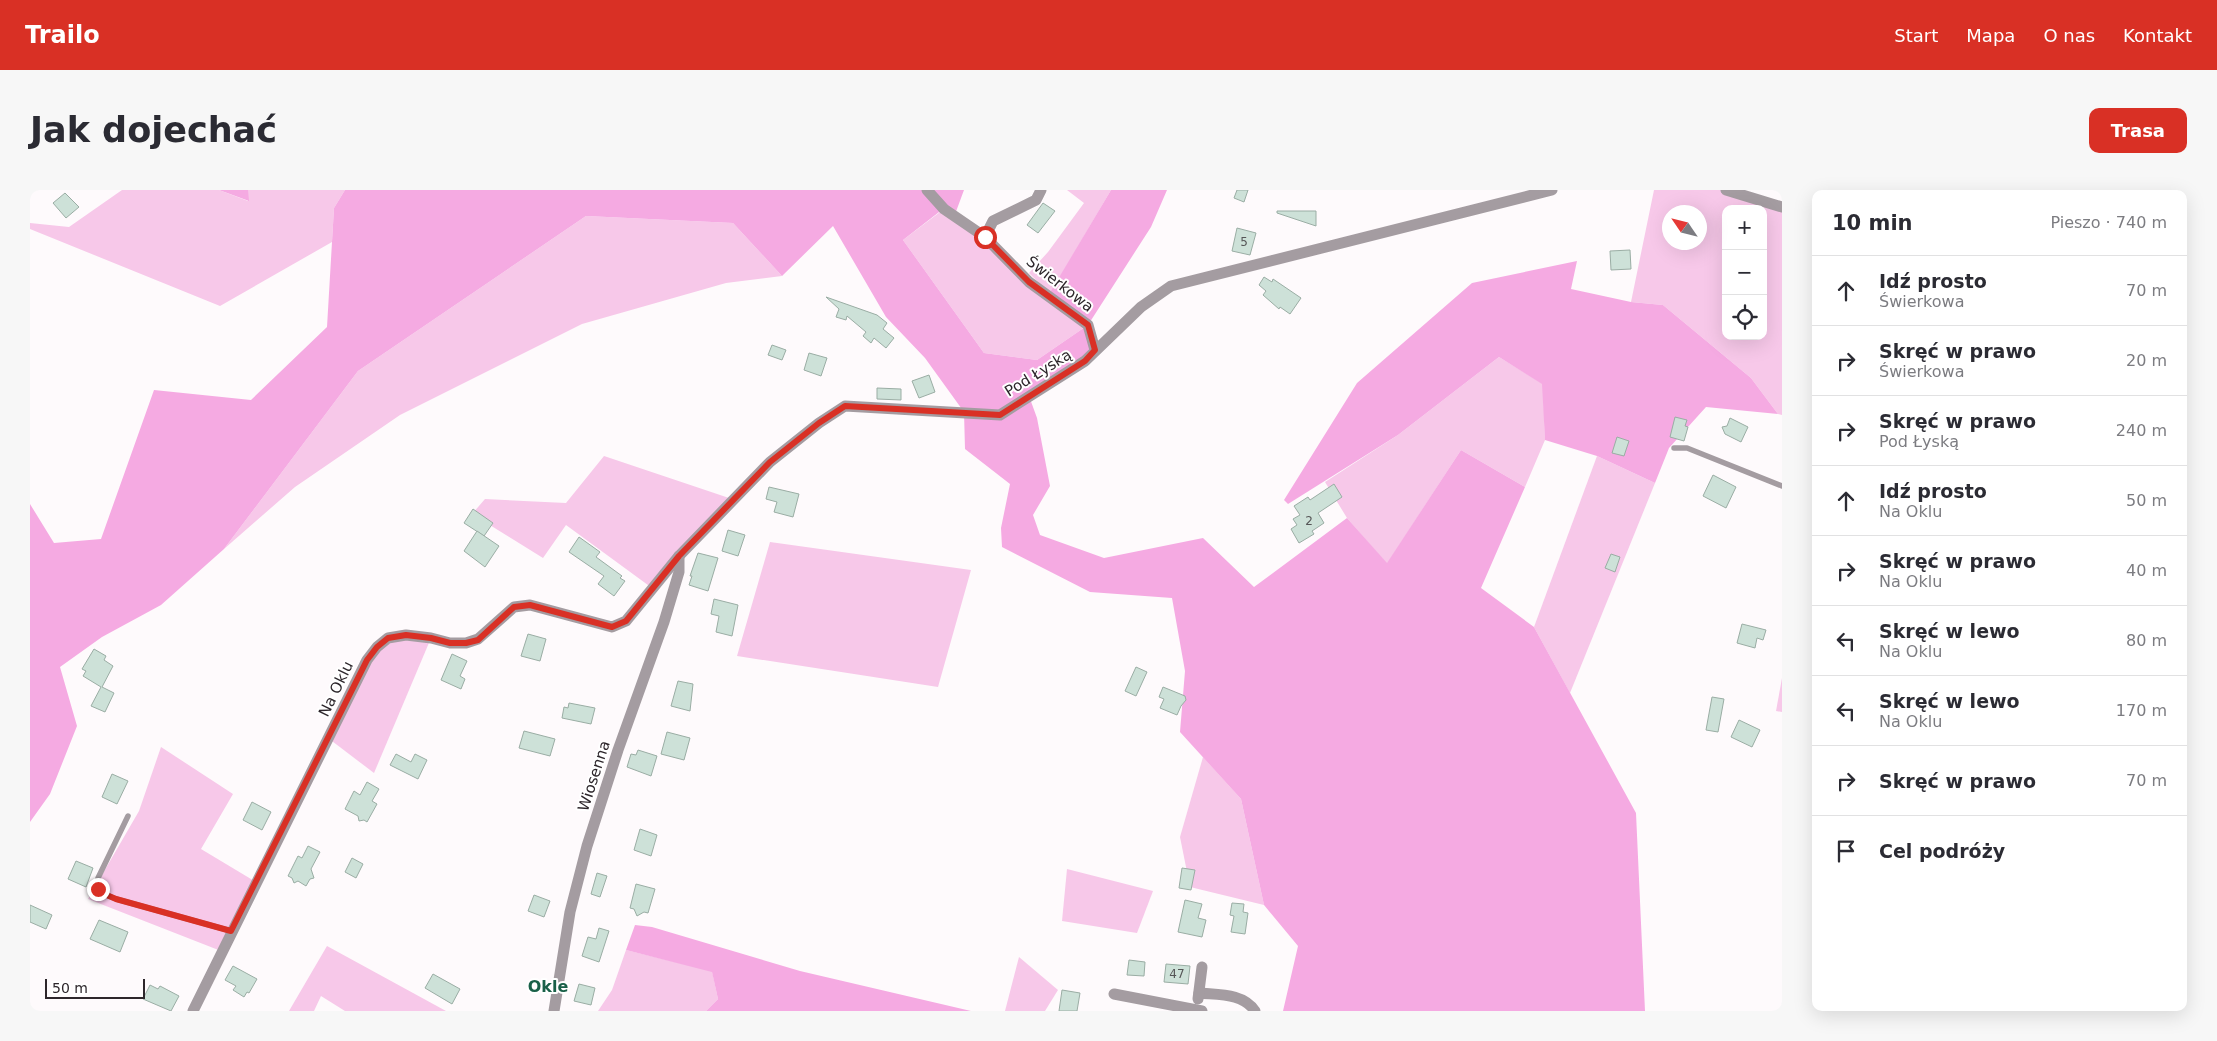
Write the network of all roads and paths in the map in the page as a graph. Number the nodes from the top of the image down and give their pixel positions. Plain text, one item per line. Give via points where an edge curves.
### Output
1 (927, 190) edge
2 (1041, 190) edge
3 (1552, 190) edge
4 (1726, 190) edge
5 (1782, 207) edge
6 (985, 237) junction
7 (1095, 350) junction
8 (1674, 448) dead end
9 (1782, 486) edge
10 (679, 556) junction
11 (128, 816) dead end
12 (231, 931) junction
13 (1202, 967) dead end
14 (1199, 993) junction
15 (1114, 994) dead end
16 (1197, 1010) edge
17 (193, 1011) edge
18 (554, 1011) edge
19 (1202, 1011) edge
20 (1255, 1011) edge

1 - 6 street, Świerkowa via 944,209
2 - 6 street via 1036,200 993,221
3 - 7 street, Pod Łyską via 1171,286 1141,307
4 - 5 street
6 - 7 street, Świerkowa via 1029,282 1088,325
7 - 10 street, Pod Łyską via 1085,361 1000,415 845,406 770,462
8 - 9 lane via 1687,448
10 - 12 street, Na Oklu via 626,621 612,627 530,605 514,607 478,640 450,643 406,635 388,638 377,647 367,660
10 - 18 street, Wiosenna via 680,572 587,846 570,912
11 - 12 lane via 98,878 98,889 116,899
12 - 17 street, Na Oklu
13 - 14 street
14 - 16 street
14 - 20 street via 1234,996 1250,1002
15 - 16 street
16 - 19 street

